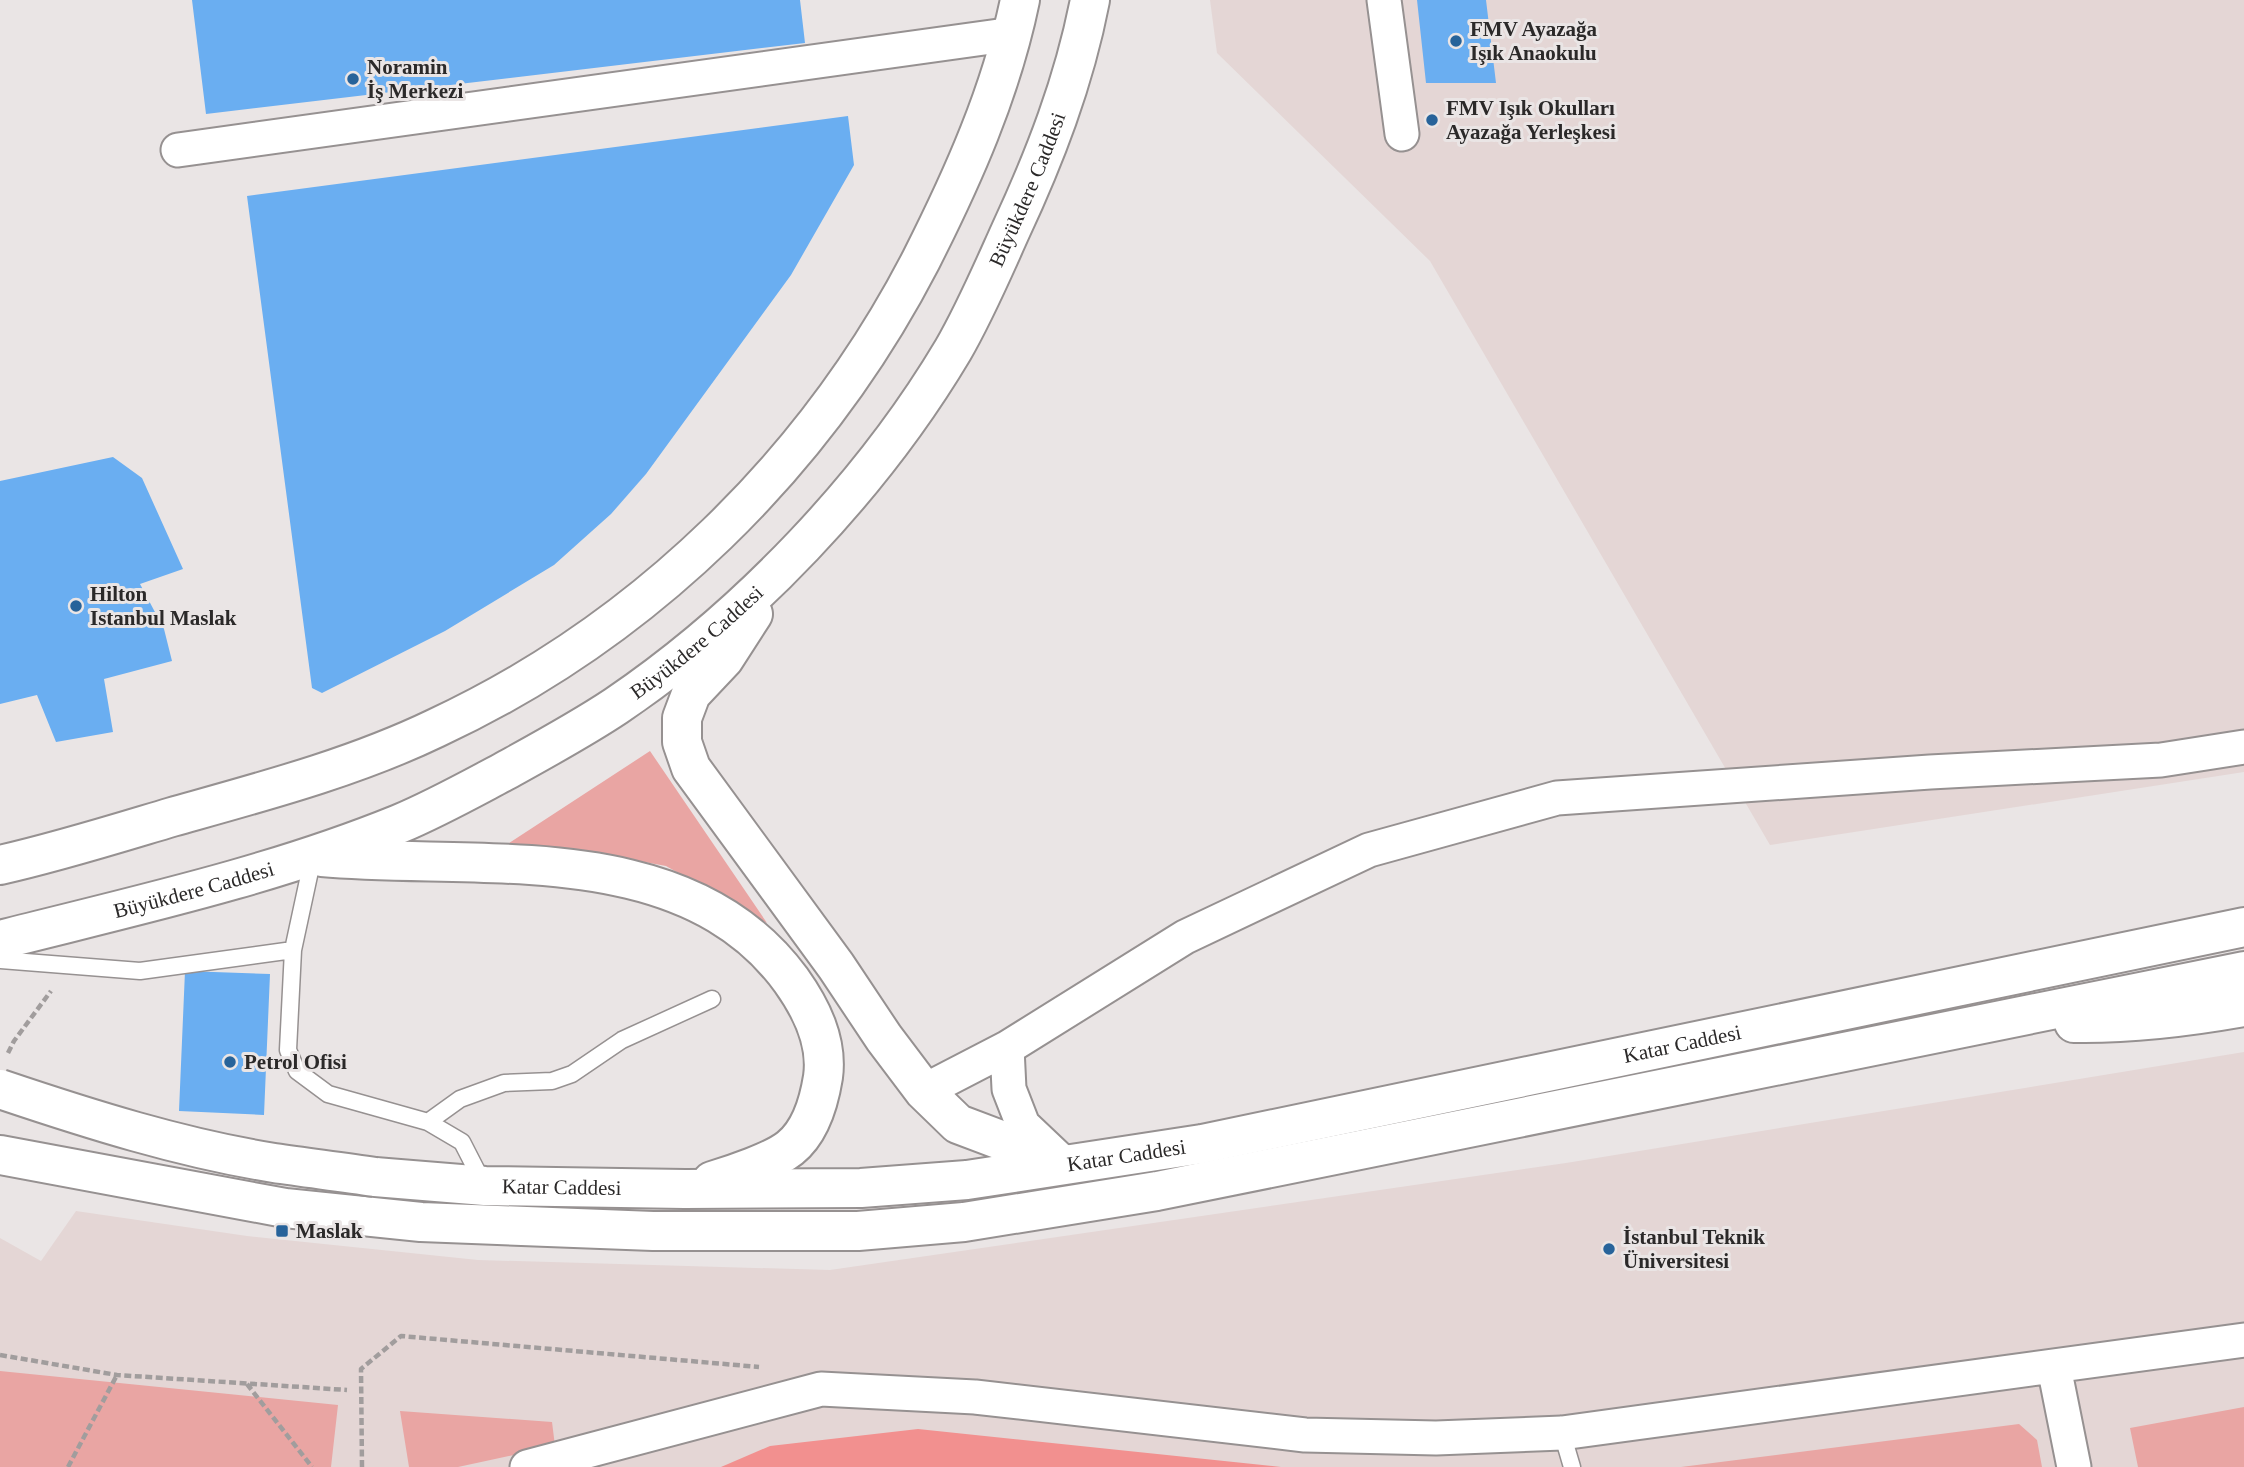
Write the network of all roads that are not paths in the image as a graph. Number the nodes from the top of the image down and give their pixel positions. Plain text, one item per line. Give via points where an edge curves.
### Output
1 (1090, 0) edge
2 (1384, 0) edge
3 (1016, 17) edge
4 (1402, 134) dead end
5 (178, 150) dead end
6 (767, 581) junction
7 (2244, 747) edge
8 (313, 856) junction
9 (5, 863) edge
10 (2244, 927) edge
11 (0, 940) edge
12 (293, 950) junction
13 (0, 960) edge
14 (2244, 971) edge
15 (712, 999) dead end
16 (2244, 1007) edge
17 (1988, 1022) junction
18 (1007, 1048) junction
19 (2, 1074) edge
20 (923, 1091) junction
21 (428, 1122) junction
22 (0, 1155) edge
23 (1066, 1165) junction
24 (485, 1186) junction
25 (685, 1189) junction
26 (2244, 1340) edge
27 (2054, 1367) junction
28 (1562, 1433) junction
29 (527, 1467) edge
30 (1572, 1467) edge
31 (2074, 1467) edge

1 - 6 main road, Büyükdere Caddesi via 1081,49 1058,122 980,301 912,414 814,534
2 - 4 street
3 - 5 street
3 - 9 main road via 975,147 903,293 851,376 760,489 657,588 574,652 435,729 252,795
6 - 8 main road, Büyükdere Caddesi via 671,666 614,707 452,799
6 - 20 main road via 753,614 724,659 691,694 682,718 682,742 691,768
7 - 18 street via 2161,760 1557,798 1369,850 1185,937
8 - 11 main road, Büyükdere Caddesi
8 - 12 lane
8 - 25 main road via 539,865 618,875 669,891 722,916 775,958 804,997 820,1032 823,1075 809,1124 790,1148
10 - 23 main road, Katar Caddesi via 1202,1144
12 - 13 lane via 140,971
12 - 21 lane via 288,1050 297,1071 328,1094
14 - 17 main road
15 - 21 lane via 622,1040 572,1074 552,1081 504,1083 460,1099
16 - 17 main road via 2100,1023
17 - 22 main road, Katar Caddesi via 1157,1191 964,1222 858,1231 653,1231 421,1222 285,1208
18 - 20 street
18 - 23 street via 1009,1089 1023,1125
19 - 24 main road, Katar Caddesi, bridge via 75,1115 148,1135 272,1163
20 - 23 main road via 958,1124
21 - 24 lane via 462,1142
23 - 25 main road, Katar Caddesi via 967,1180 860,1188
24 - 25 main road, Katar Caddesi
26 - 27 street
27 - 28 street
27 - 31 street
28 - 29 street via 1436,1438 1305,1435 975,1396 821,1389
28 - 30 lane

